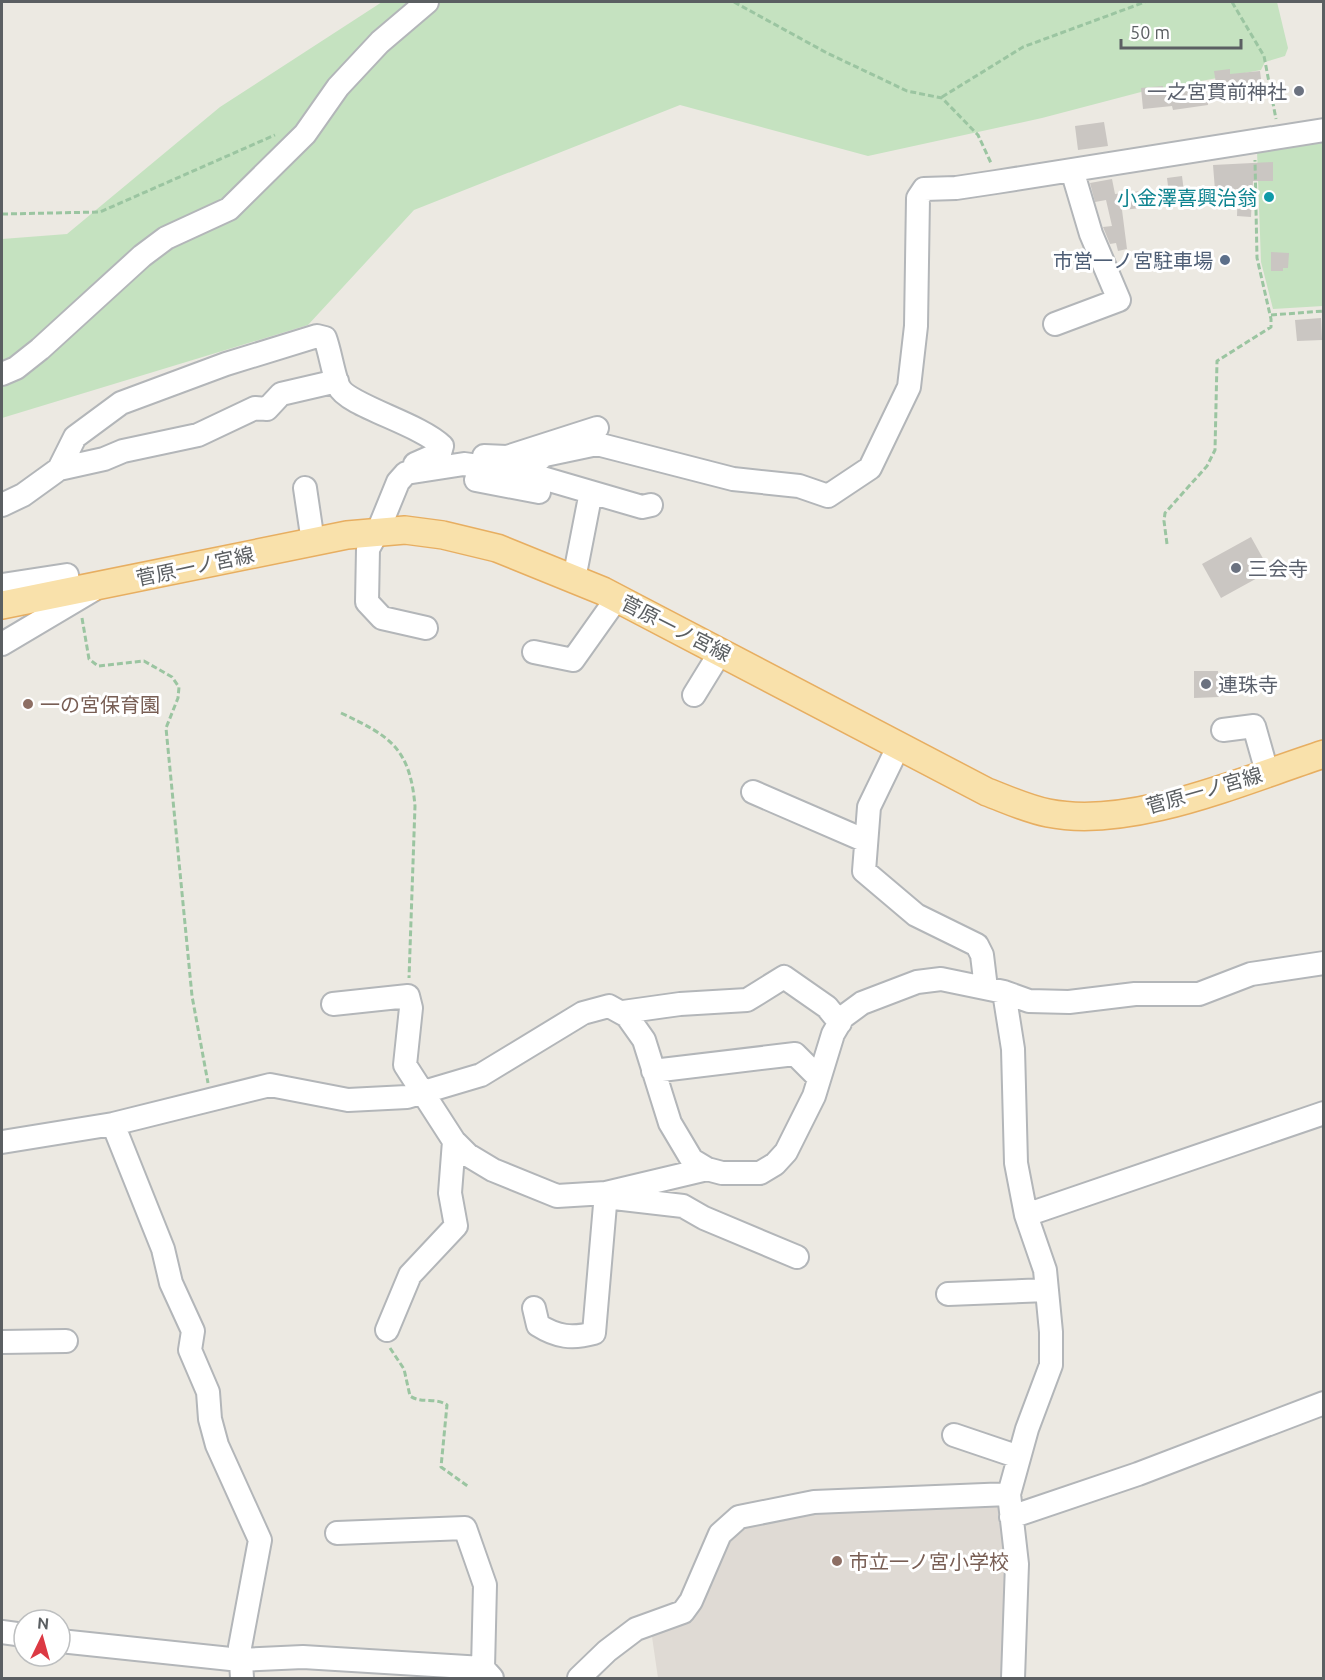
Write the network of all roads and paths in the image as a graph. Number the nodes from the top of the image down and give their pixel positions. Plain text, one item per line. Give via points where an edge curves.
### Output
1 (427, 2) edge
2 (734, 2) edge
3 (1144, 2) edge
4 (1232, 2) edge
5 (942, 97) dead end
6 (1323, 130) edge
7 (284, 131) dead end
8 (1292, 135) junction
9 (1254, 141) junction
10 (1072, 170) junction
11 (996, 182) junction
12 (2, 213) edge
13 (1323, 311) edge
14 (1270, 315) junction
15 (1055, 324) dead end
16 (2, 374) edge
17 (337, 381) junction
18 (597, 428) dead end
19 (440, 453) junction
20 (59, 469) junction
21 (521, 472) junction
22 (402, 477) junction
23 (305, 488) dead end
24 (539, 492) dead end
25 (589, 502) dead end
26 (2, 505) edge
27 (651, 505) dead end
28 (378, 531) junction
29 (313, 542) junction
30 (1167, 543) dead end
31 (574, 579) junction
32 (2, 585) edge
33 (82, 592) junction
34 (617, 598) junction
35 (2, 605) edge
36 (426, 628) dead end
37 (2, 644) edge
38 (721, 651) junction
39 (534, 652) dead end
40 (694, 694) dead end
41 (341, 712) dead end
42 (1223, 730) dead end
43 (899, 745) junction
44 (1323, 754) edge
45 (1267, 772) junction
46 (753, 792) dead end
47 (866, 841) junction
48 (1323, 963) edge
49 (995, 990) junction
50 (408, 996) junction
51 (333, 1004) dead end
52 (623, 1012) junction
53 (840, 1023) junction
54 (653, 1071) junction
55 (819, 1078) junction
56 (421, 1093) junction
57 (211, 1100) junction
58 (1323, 1113) edge
59 (113, 1125) junction
60 (454, 1141) junction
61 (2, 1142) edge
62 (707, 1170) junction
63 (650, 1184) junction
64 (606, 1195) junction
65 (683, 1206) junction
66 (1026, 1215) junction
67 (797, 1257) dead end
68 (1047, 1290) junction
69 (948, 1294) dead end
70 (534, 1308) dead end
71 (387, 1330) joint
72 (66, 1341) dead end
73 (2, 1342) edge
74 (1323, 1403) edge
75 (954, 1435) dead end
76 (1019, 1457) junction
77 (469, 1487) dead end
78 (1010, 1505) junction
79 (338, 1533) dead end
80 (72, 1643) edge
81 (241, 1669) edge
82 (488, 1673) edge
83 (579, 1678) edge
84 (1013, 1678) edge

1 - 16 street via 380,42 338,87 305,134 229,209 166,238 39,349
2 - 11 path via 907,91 942,98 987,149
3 - 5 path via 1023,47
4 - 8 path via 1264,56 1276,119
6 - 8 street
7 - 12 path via 100,212
8 - 9 street
9 - 10 street
9 - 14 path via 1257,258
10 - 11 street
10 - 15 street via 1091,234 1119,300
11 - 21 street via 924,189 918,198 916,326 909,387 870,468 828,496 799,486 733,478 597,444 545,455
13 - 14 path
14 - 30 path via 1268,330 1217,361 1215,450 1207,466 1165,513
17 - 19 street via 339,388 356,402 431,436 442,446
17 - 20 street via 281,394 267,409 255,408 198,435
17 - 20 street via 325,338 317,336 226,364 121,403 75,437
18 - 19 street via 507,457
19 - 22 street via 418,462
20 - 26 street
21 - 22 street via 464,464
21 - 27 street via 642,507
22 - 24 street via 463,478
22 - 28 street
23 - 29 street
25 - 31 street
28 - 29 main road, 菅原一ノ宮線
28 - 31 main road, 菅原一ノ宮線 via 442,535 497,548
28 - 36 street via 368,549 367,602 382,618
29 - 33 main road, 菅原一ノ宮線
31 - 34 main road, 菅原一ノ宮線
32 - 33 street via 67,576
33 - 35 main road, 菅原一ノ宮線
33 - 37 street
33 - 57 path via 89,659 98,666 144,661 172,677 179,687 166,728 192,996
34 - 38 main road, 菅原一ノ宮線
34 - 39 street via 573,660
38 - 40 street
38 - 43 main road, 菅原一ノ宮線
41 - 50 path via 379,731 395,745 413,784
42 - 45 street via 1254,726
43 - 45 main road, 菅原一ノ宮線 via 987,792 1047,813 1095,817 1167,805
43 - 47 street via 869,807
44 - 45 main road, 菅原一ノ宮線
46 - 47 street
47 - 49 street via 864,871 916,915 977,945
48 - 49 street via 1251,974 1199,994 1135,994 1069,1002 1029,1001
49 - 53 street via 941,979 917,982 862,1003
49 - 66 street via 1013,1049 1016,1163
50 - 51 street
50 - 56 street via 411,1008 405,1065
52 - 53 street via 747,1000 784,977 827,1006
52 - 54 street via 644,1040
52 - 56 street via 609,1006 583,1013 482,1075
53 - 55 street
54 - 55 street via 795,1054
54 - 62 street via 681,1147
55 - 62 street via 786,1152 775,1164 760,1173
56 - 57 street via 348,1100 270,1085
56 - 60 street
57 - 59 street
58 - 66 street
59 - 61 street
59 - 81 street via 163,1249 171,1283 194,1331 190,1350 208,1392 210,1419 218,1445 261,1540
60 - 64 street via 468,1155 494,1170 557,1196
60 - 71 street via 450,1193 456,1226 410,1275
62 - 63 street
63 - 64 street
63 - 65 street
64 - 65 street
64 - 70 street via 594,1333 578,1337 554,1335 538,1325
65 - 67 street
66 - 68 street via 1045,1270
68 - 69 street
68 - 76 street via 1051,1365
71 - 77 path via 384,1337 404,1369 410,1396 417,1401 441,1401 447,1405 441,1467
72 - 73 street
74 - 78 street via 1138,1474
75 - 76 street
76 - 78 street
78 - 83 street via 814,1502 739,1517 720,1534 683,1612 636,1629
78 - 84 street via 1017,1564
79 - 82 street via 465,1528 485,1585
80 - 81 street
81 - 82 street via 303,1657

